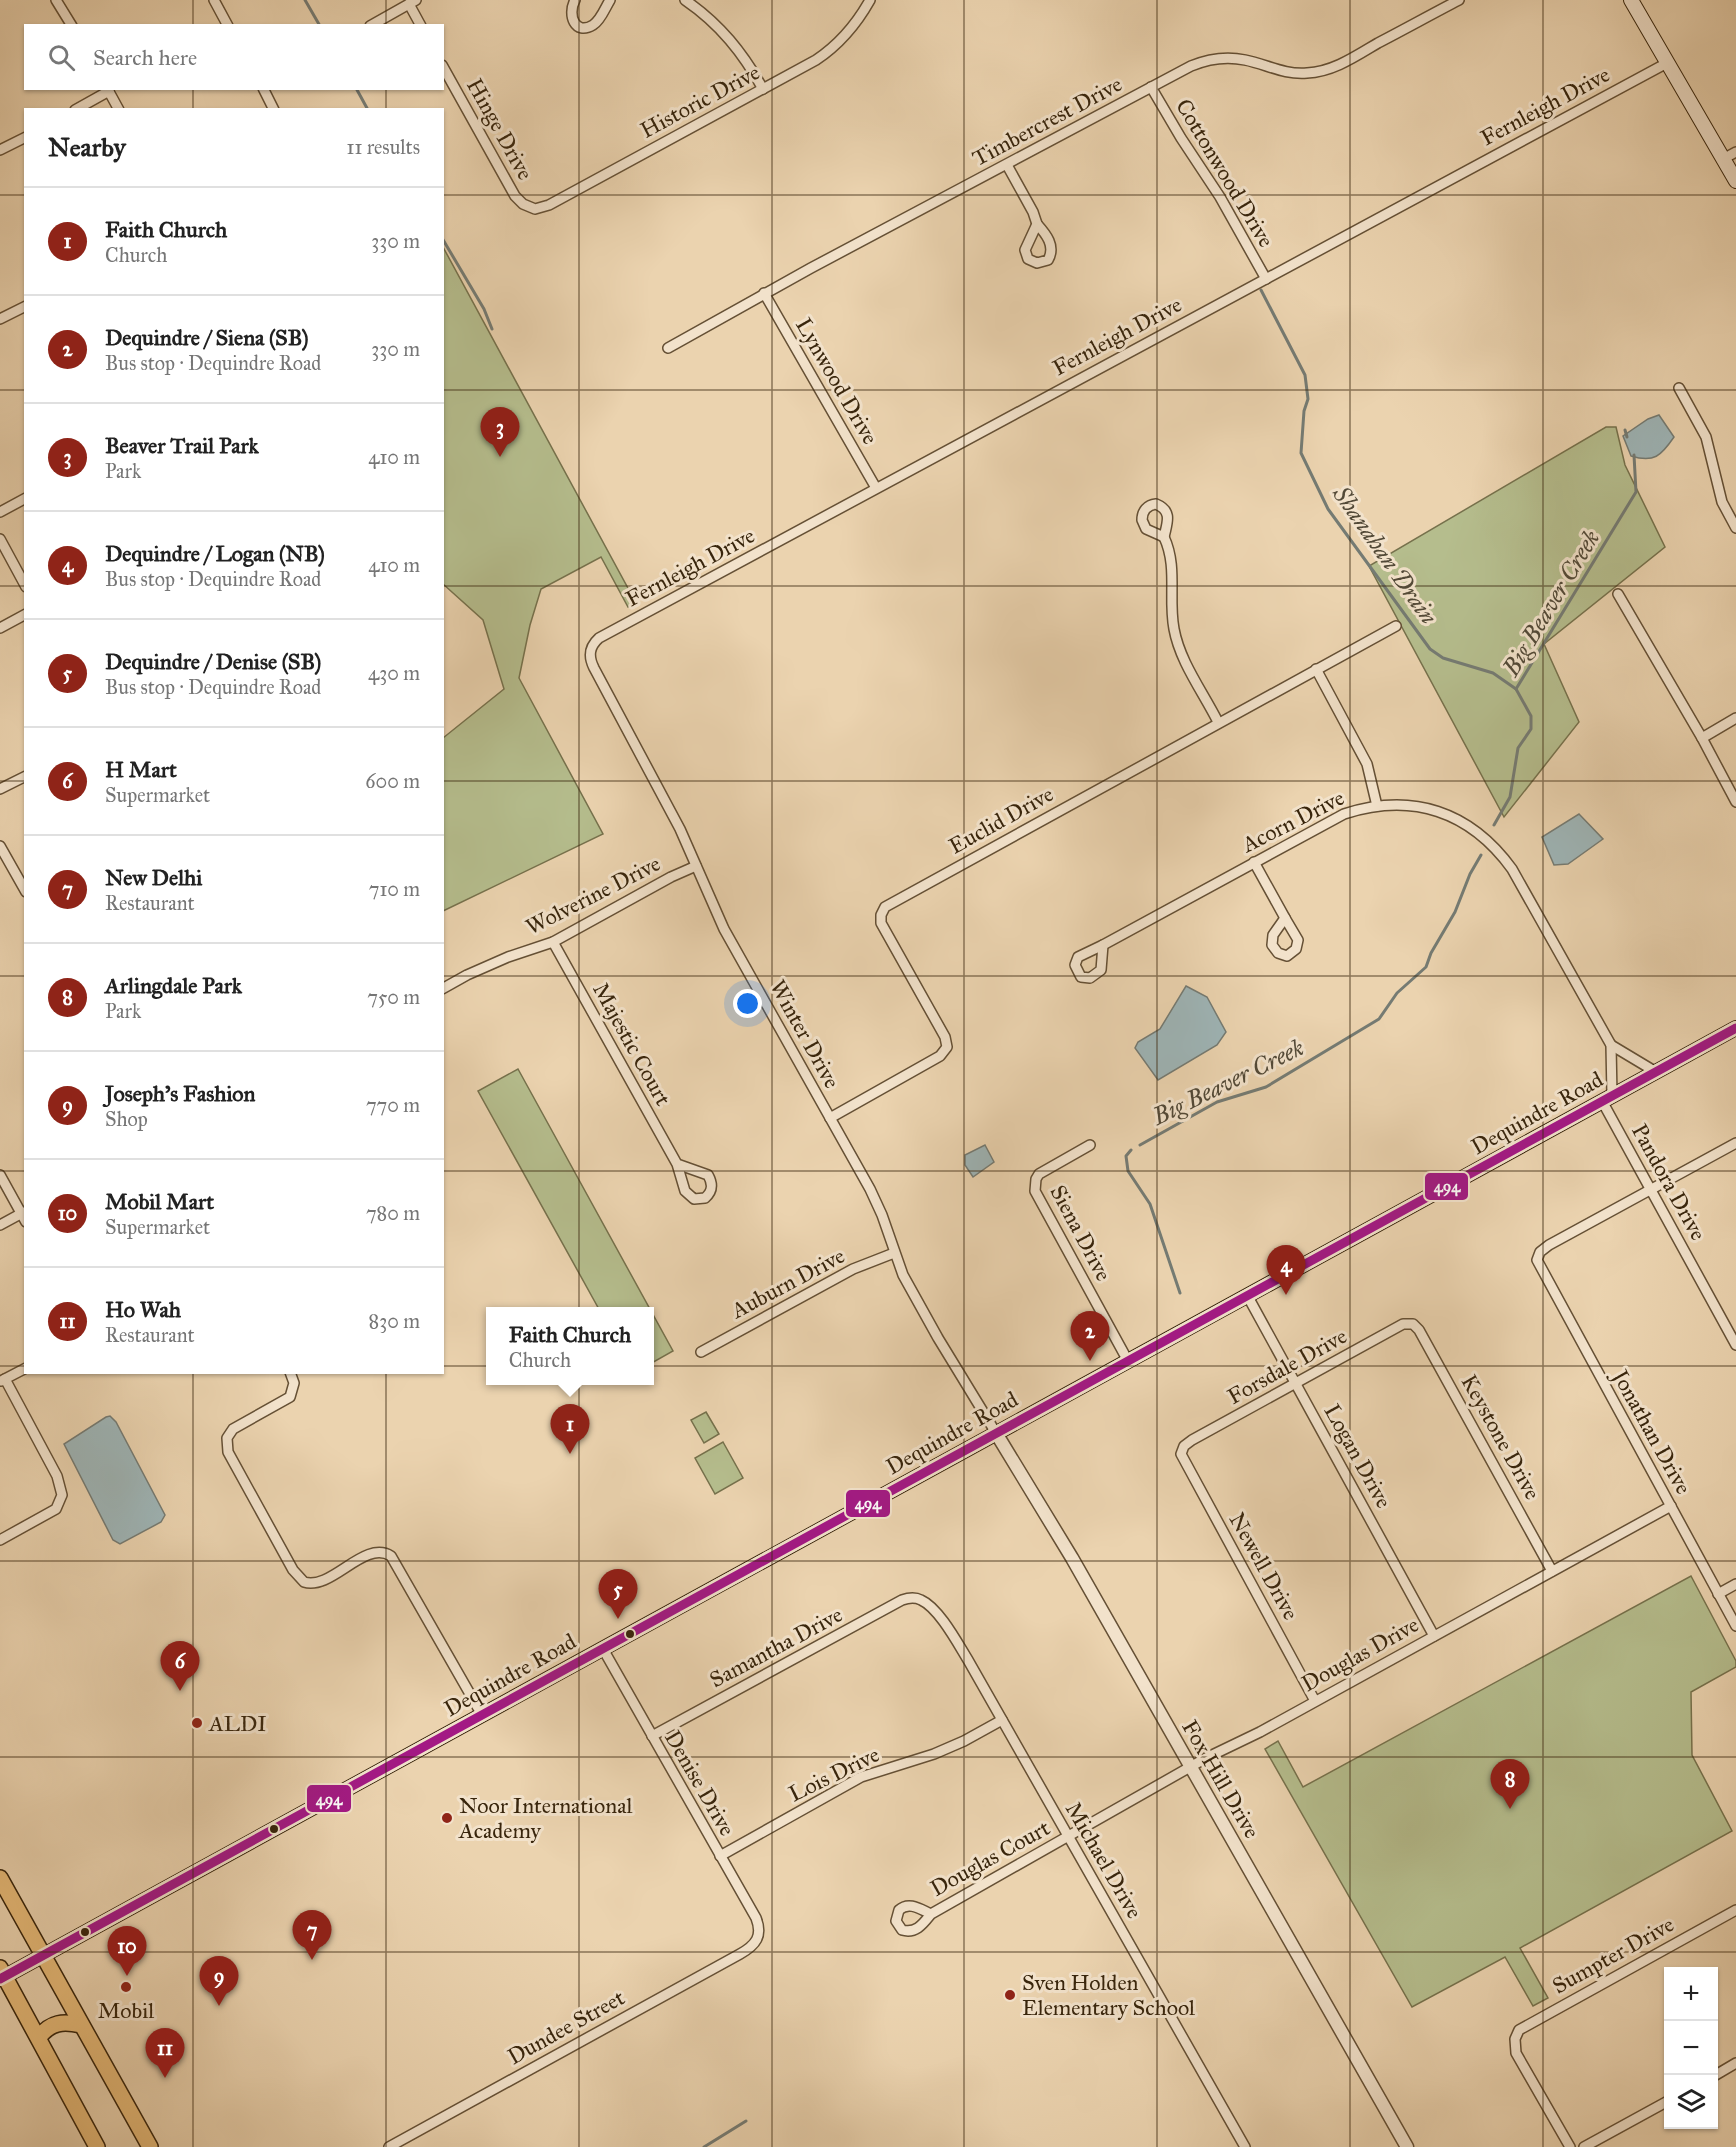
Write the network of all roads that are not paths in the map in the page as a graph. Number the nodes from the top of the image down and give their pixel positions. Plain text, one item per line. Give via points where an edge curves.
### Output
1 (56, 0) edge
2 (214, 0) edge
3 (575, 0) edge
4 (610, 0) edge
5 (685, 0) edge
6 (870, 0) edge
7 (1459, 0) edge
8 (1631, 0) edge
9 (413, 2) edge
10 (71, 24) edge
11 (227, 24) edge
12 (374, 24) edge
13 (420, 24) edge
14 (1667, 63) junction
15 (444, 69) edge
16 (1151, 87) junction
17 (763, 89) junction
18 (108, 90) edge
19 (264, 90) edge
20 (78, 108) edge
21 (118, 108) edge
22 (273, 108) edge
23 (24, 137) edge
24 (0, 150) edge
25 (1736, 152) edge
26 (1723, 159) junction
27 (1007, 165) junction
28 (1736, 181) edge
29 (528, 208) joint
30 (1037, 224) dead end
31 (1266, 279) junction
32 (765, 293) junction
33 (24, 307) edge
34 (0, 320) edge
35 (668, 348) dead end
36 (1679, 388) dead end
37 (876, 488) junction
38 (24, 499) edge
39 (0, 512) edge
40 (1736, 528) edge
41 (1164, 537) dead end
42 (0, 539) edge
43 (24, 583) edge
44 (1618, 594) dead end
45 (24, 615) edge
46 (1396, 626) dead end
47 (0, 628) edge
48 (591, 649) joint
49 (1316, 669) junction
50 (1736, 718) edge
51 (1218, 722) junction
52 (1702, 738) junction
53 (24, 777) edge
54 (0, 789) edge
55 (1736, 802) edge
56 (1377, 806) junction
57 (0, 846) edge
58 (1254, 862) junction
59 (696, 866) junction
60 (24, 888) edge
61 (1285, 918) dead end
62 (553, 942) junction
63 (1103, 945) dead end
64 (444, 988) edge
65 (1736, 1028) edge
66 (1611, 1045) junction
67 (1656, 1072) junction
68 (1607, 1098) junction
69 (830, 1118) junction
70 (1736, 1143) edge
71 (1090, 1145) dead end
72 (677, 1164) dead end
73 (0, 1175) edge
74 (1651, 1190) junction
75 (24, 1216) edge
76 (0, 1225) edge
77 (894, 1253) junction
78 (1247, 1295) junction
79 (1413, 1324) joint
80 (1736, 1345) edge
81 (701, 1352) dead end
82 (1128, 1361) junction
83 (24, 1369) edge
84 (291, 1374) edge
85 (3, 1380) edge
86 (1296, 1384) junction
87 (996, 1433) junction
88 (1183, 1450) joint
89 (1671, 1506) junction
90 (0, 1540) edge
91 (1552, 1571) junction
92 (1736, 1584) edge
93 (1718, 1593) junction
94 (920, 1599) joint
95 (1736, 1626) edge
96 (1434, 1636) junction
97 (603, 1649) junction
98 (1315, 1701) junction
99 (482, 1715) junction
100 (1002, 1720) junction
101 (652, 1736) junction
102 (1191, 1767) junction
103 (1068, 1837) junction
104 (720, 1856) junction
105 (2, 1890) edge
106 (1736, 1910) edge
107 (931, 1914) dead end
108 (759, 1937) joint
109 (42, 1955) junction
110 (2, 1974) edge
111 (81, 2025) junction
112 (39, 2037) junction
113 (1736, 2063) edge
114 (1715, 2075) edge
115 (1664, 2103) edge
116 (97, 2147) edge
117 (150, 2147) edge
118 (389, 2147) edge
119 (1245, 2147) edge
120 (1407, 2147) edge
121 (1570, 2147) edge
122 (1584, 2147) edge

1 - 10 street
2 - 11 street
3 - 4 street via 572,20 586,27 597,22
5 - 17 street via 730,39
6 - 17 street, Historic Drive via 852,28 832,48
7 - 16 street, Timbercrest Drive via 1320,71 1282,72 1246,60 1221,58 1191,66
8 - 14 main road
9 - 12 street
9 - 13 street
14 - 26 main road
14 - 31 street, Fernleigh Drive
15 - 29 street, Hinge Drive via 515,195
16 - 27 street, Timbercrest Drive
16 - 31 street, Cottonwood Drive
17 - 29 street, Historic Drive via 549,204
18 - 20 street
18 - 21 street
19 - 22 street
23 - 24 street
25 - 26 street
26 - 28 main road
27 - 30 street
27 - 32 street, Timbercrest Drive
31 - 37 street, Fernleigh Drive
32 - 35 street, Timbercrest Drive
32 - 37 street, Lynwood Drive
33 - 34 street
36 - 40 street via 1706,437 1722,502
37 - 48 street, Fernleigh Drive via 599,638
38 - 39 street
41 - 51 street via 1173,575 1172,619 1177,643
42 - 43 street
44 - 52 street
45 - 47 street
46 - 49 street, Euclid Drive
48 - 59 street, Winter Drive via 594,668
49 - 51 street, Euclid Drive
49 - 56 street via 1367,764
50 - 52 street
51 - 69 street, Euclid Drive via 885,907 881,923 945,1036 946,1047 940,1056
52 - 55 street
53 - 54 street
56 - 58 street, Acorn Drive via 1338,817
56 - 66 street, Acorn Drive via 1401,804 1432,809 1462,821 1491,843 1518,879
57 - 60 street
58 - 61 street
58 - 63 street, Acorn Drive
59 - 62 street, Wolverine Drive
59 - 69 street, Winter Drive via 724,929
62 - 64 street, Wolverine Drive via 485,966
62 - 72 street, Majestic Court
65 - 67 main road, Dequindre Road
66 - 67 street, Acorn Drive
66 - 68 street, Acorn Drive
67 - 68 main road, Dequindre Road
68 - 74 street, Pandora Drive
68 - 78 main road, Dequindre Road
69 - 77 street, Winter Drive via 876,1201
70 - 74 street
71 - 82 street, Siena Drive via 1039,1174 1035,1191
73 - 75 street
74 - 80 street, Pandora Drive
74 - 89 street, Jonathan Drive via 1549,1245 1538,1256 1538,1264
75 - 76 street
77 - 81 street, Auburn Drive via 853,1269
77 - 87 street, Winter Drive via 922,1310
78 - 82 main road, Dequindre Road
78 - 86 street, Logan Drive
79 - 86 street, Forsdale Drive via 1403,1324
79 - 91 street, Keystone Drive
82 - 87 main road, Dequindre Road
83 - 85 street
84 - 99 street via 294,1383 290,1396 233,1429 226,1442 292,1570 304,1582 315,1583 371,1554 383,1552 391,1556
85 - 90 street via 57,1476 62,1495 56,1509
86 - 88 street, Forsdale Drive via 1192,1440
86 - 96 street, Logan Drive
87 - 97 main road, Dequindre Road
87 - 102 street, Fox Hill Drive
88 - 98 street, Newell Drive via 1186,1465
89 - 91 street, Douglas Drive
89 - 93 street, Jonathan Drive
91 - 96 street, Douglas Drive
92 - 93 street
93 - 95 street, Jonathan Drive
94 - 100 street, Michael Drive via 954,1638
94 - 101 street, Samantha Drive via 902,1600
96 - 98 street, Douglas Drive
97 - 99 main road, Dequindre Road
97 - 101 street, Denise Drive
98 - 102 street, Douglas Drive
99 - 109 main road, Dequindre Road
100 - 103 street, Michael Drive
100 - 104 street, Lois Drive via 934,1754 861,1777
101 - 104 street, Denise Drive
102 - 103 street, Douglas Drive
102 - 120 street, Fox Hill Drive
103 - 107 street, Douglas Court
103 - 119 street, Michael Drive
104 - 108 street, Denise Drive via 756,1918
105 - 109 main road
106 - 121 street, Sumpter Drive via 1519,2030 1516,2053
108 - 118 street, Dundee Street via 740,1954
109 - 110 main road, Dequindre Road
109 - 111 main road
110 - 112 main road
111 - 112 main road via 56,2024
111 - 117 main road
112 - 116 main road
113 - 114 street
115 - 122 street

